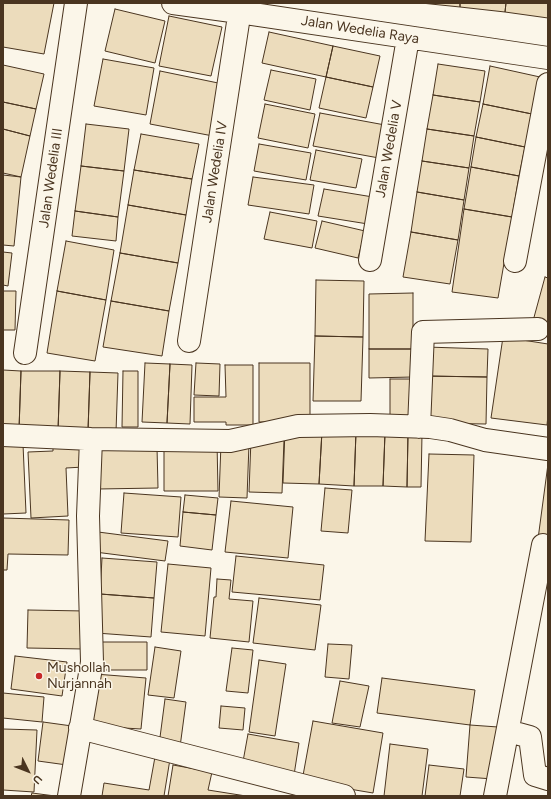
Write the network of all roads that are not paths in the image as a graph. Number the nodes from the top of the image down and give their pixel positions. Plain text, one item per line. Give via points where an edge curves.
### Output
1 (76, 3) edge
2 (173, 3) edge
3 (240, 7) edge
4 (408, 38) junction
5 (548, 58) edge
6 (548, 84) edge
7 (370, 260) dead end
8 (514, 261) dead end
9 (538, 329) dead end
10 (190, 341) dead end
11 (25, 353) dead end
12 (419, 427) junction
13 (3, 435) edge
14 (91, 438) junction
15 (548, 449) edge
16 (543, 545) dead end
17 (80, 728) junction
18 (508, 731) junction
19 (548, 779) edge
20 (69, 796) edge
21 (344, 796) edge
22 (495, 796) edge

1 - 11 street, Jalan Wedelia III
2 - 3 street, Jalan Wedelia Raya
3 - 4 street, Jalan Wedelia Raya
3 - 10 street, Jalan Wedelia IV
4 - 5 street, Jalan Wedelia Raya
4 - 7 street, Jalan Wedelia V
6 - 8 street
9 - 12 street via 423,332
12 - 14 street via 298,426 230,440
12 - 15 street via 450,430 485,440
13 - 14 street
14 - 17 street via 88,516 92,662
16 - 18 street
17 - 20 street
17 - 21 street
18 - 19 street via 530,737 535,775
18 - 22 street

